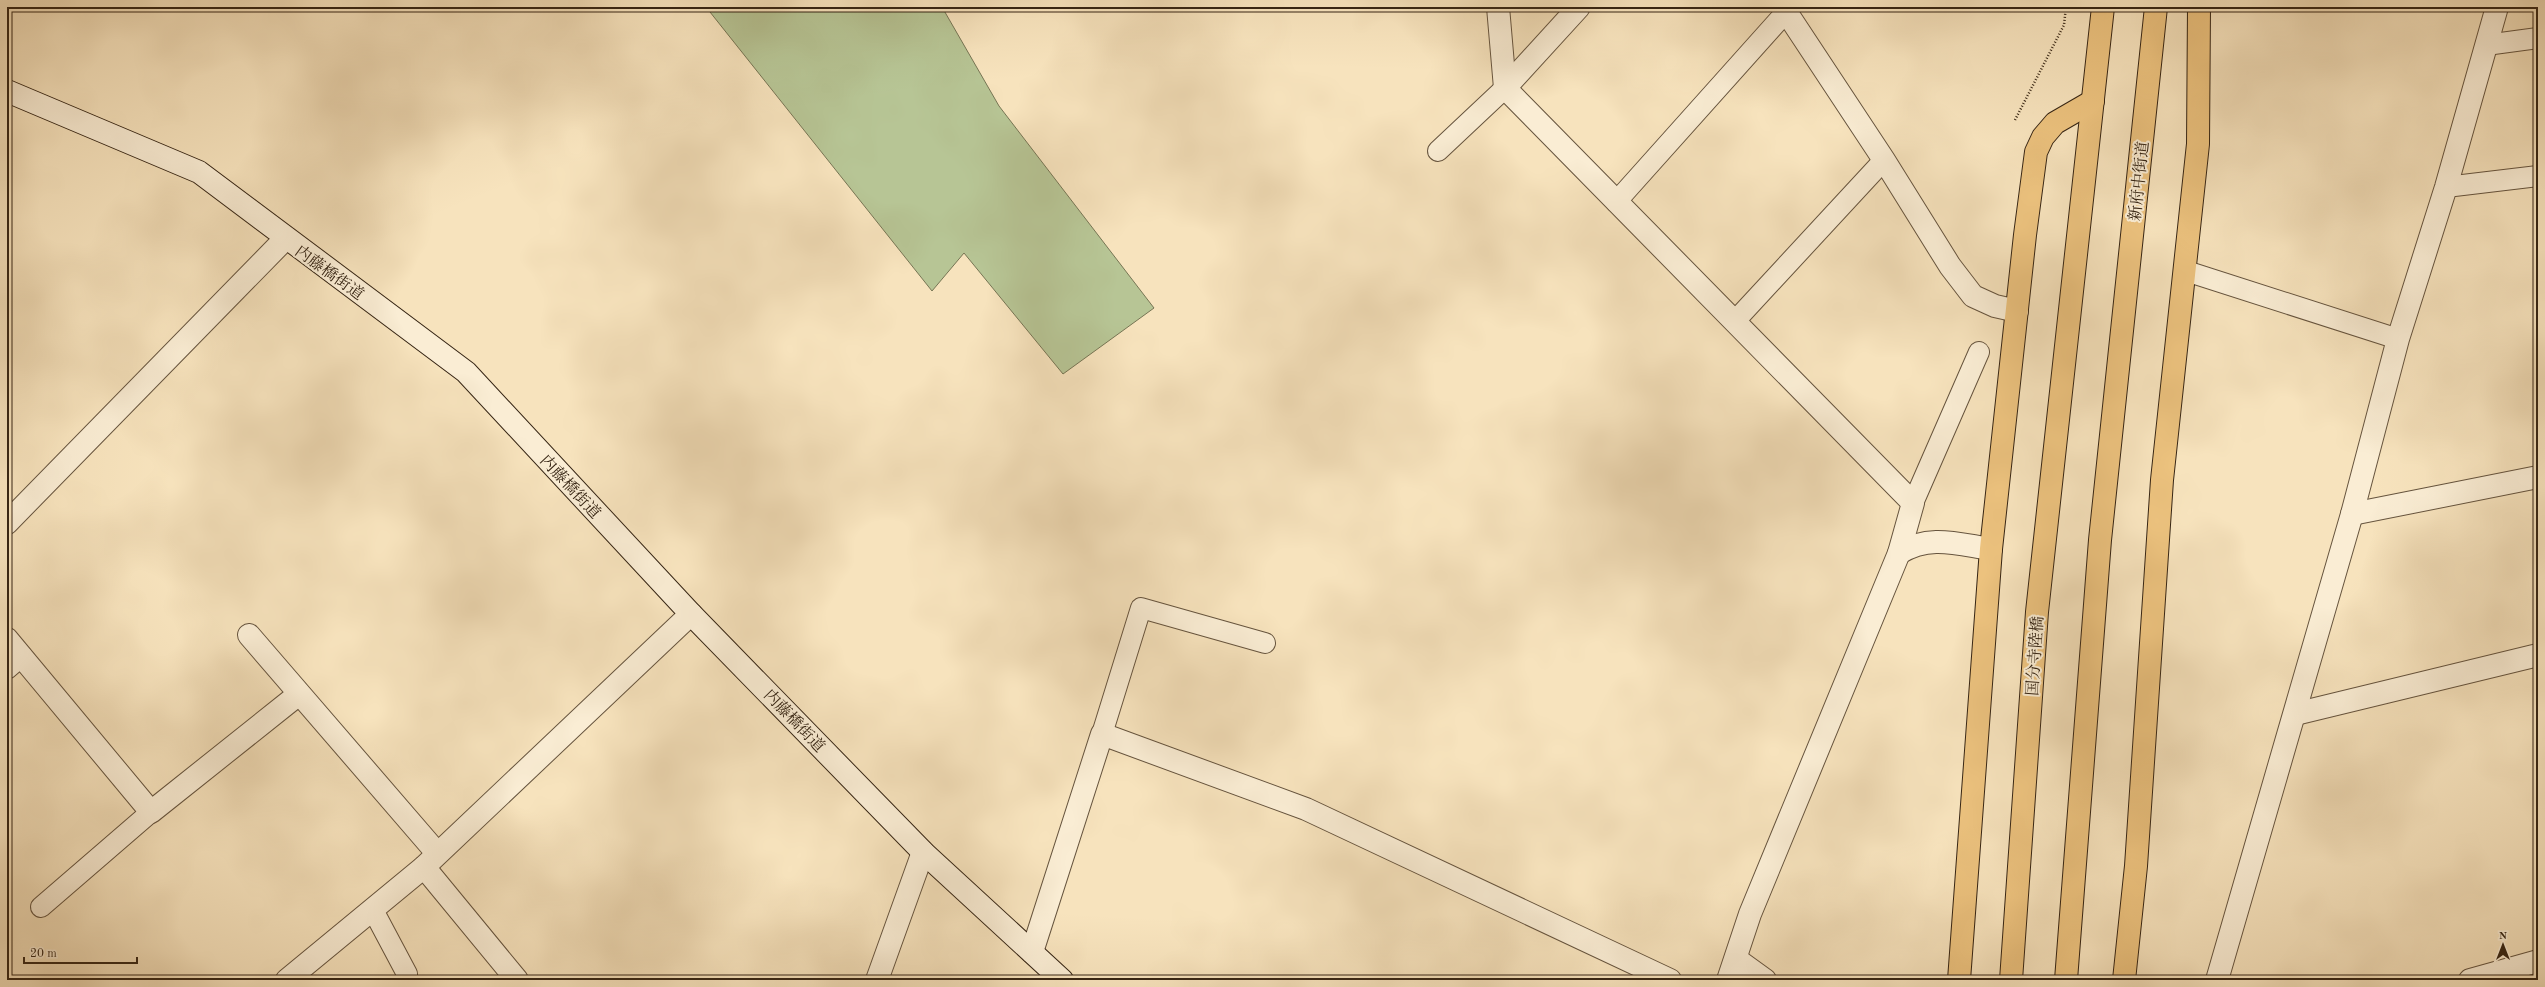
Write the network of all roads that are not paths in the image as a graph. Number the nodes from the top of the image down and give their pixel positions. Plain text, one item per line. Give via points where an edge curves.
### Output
1 (1498, 7) edge
2 (1579, 7) edge
3 (2103, 7) edge
4 (2156, 7) edge
5 (2199, 7) edge
6 (2497, 7) edge
7 (1784, 9) edge
8 (2538, 38) edge
9 (2486, 45) junction
10 (1505, 88) junction
11 (7, 91) edge
12 (2093, 101) junction
13 (1438, 152) dead end
14 (1884, 160) junction
15 (2538, 176) edge
16 (2446, 187) junction
17 (1616, 202) junction
18 (285, 239) junction
19 (2186, 271) junction
20 (2017, 311) junction
21 (1735, 321) junction
22 (2398, 339) junction
23 (1979, 352) dead end
24 (2538, 477) edge
25 (1913, 503) junction
26 (2352, 514) junction
27 (7, 523) edge
28 (1991, 549) junction
29 (1898, 553) junction
30 (691, 614) junction
31 (249, 635) dead end
32 (7, 639) edge
33 (1265, 643) dead end
34 (2538, 655) edge
35 (14, 663) edge
36 (299, 694) junction
37 (2295, 714) junction
38 (1102, 734) junction
39 (151, 812) junction
40 (923, 852) junction
41 (430, 860) junction
42 (42, 907) dead end
43 (373, 910) junction
44 (1032, 952) junction
45 (1736, 959) junction
46 (2538, 961) edge
47 (287, 980) edge
48 (408, 980) edge
49 (517, 980) edge
50 (877, 980) edge
51 (1062, 980) edge
52 (1670, 980) edge
53 (1728, 980) edge
54 (1765, 980) edge
55 (1959, 980) edge
56 (2011, 980) edge
57 (2066, 980) edge
58 (2124, 980) edge
59 (2217, 980) edge
60 (2470, 980) edge

1 - 10 street
2 - 10 street
3 - 12 main road
4 - 57 main road, 新府中街道 via 2092,632
5 - 19 main road via 2198,144
6 - 9 street
7 - 14 street
7 - 17 lane
8 - 9 lane
9 - 16 street
10 - 13 lane
10 - 17 street
11 - 18 street, 内藤橋街道 via 199,172
12 - 20 main road via 2056,123 2043,137 2036,152
12 - 56 main road, 国分寺陸橋 via 2037,612
14 - 20 street via 1950,266 1973,296 1995,306
14 - 21 lane
15 - 16 lane
16 - 22 street
17 - 21 street
18 - 27 street
18 - 30 street, 内藤橋街道 via 466,372
19 - 22 lane
19 - 58 main road via 2162,480 2136,866
20 - 28 main road
21 - 25 street
22 - 26 street
23 - 25 lane
24 - 26 street
25 - 29 street
26 - 37 street
28 - 29 street via 1928,541 1911,545
28 - 55 main road
29 - 45 street via 1750,914
30 - 40 street, 内藤橋街道
30 - 41 street
31 - 36 street
32 - 35 street
33 - 38 lane via 1141,608
34 - 37 street
35 - 39 street
36 - 39 street
36 - 41 street
37 - 59 street
38 - 44 street
38 - 52 street via 1306,809
39 - 42 lane
40 - 44 street, 内藤橋街道
40 - 50 street
41 - 43 street
41 - 49 street
43 - 47 street
43 - 48 lane via 408,974
44 - 51 street, 内藤橋街道
45 - 53 street
45 - 54 street
46 - 60 street

